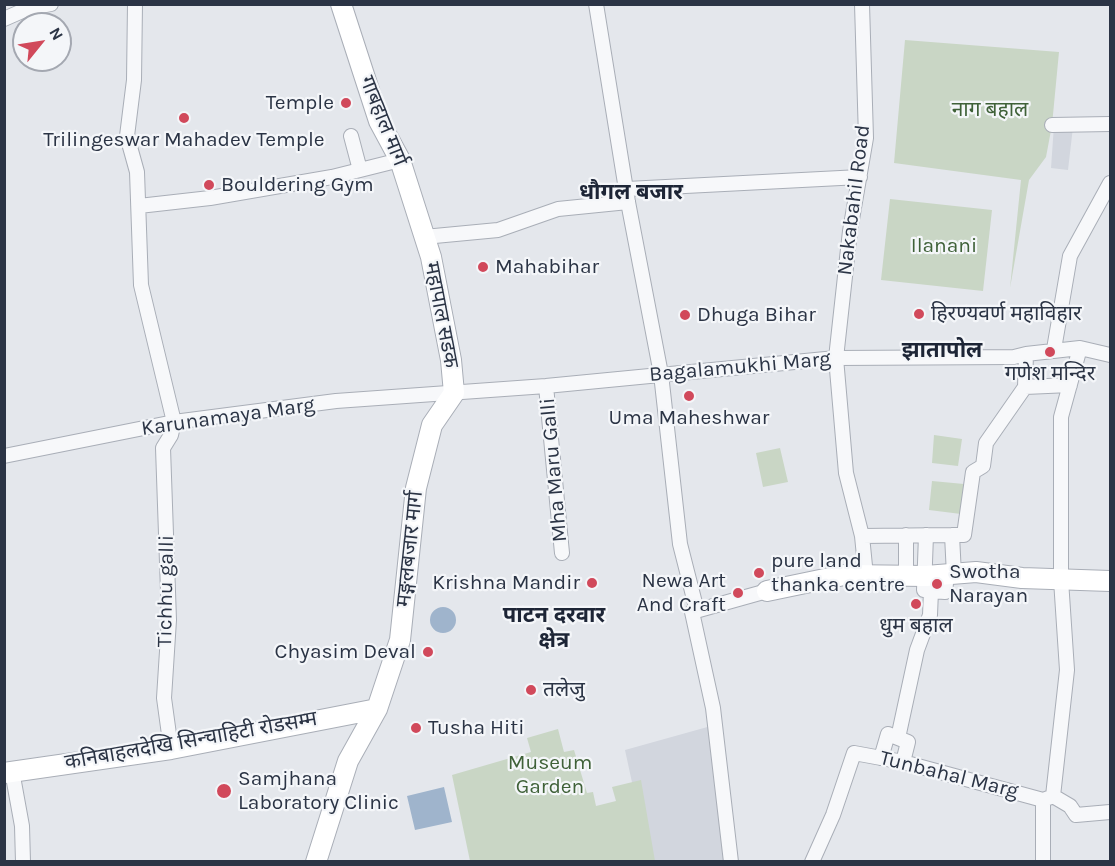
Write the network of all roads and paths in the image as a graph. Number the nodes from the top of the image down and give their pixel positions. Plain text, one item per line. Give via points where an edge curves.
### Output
1 (51, 4) edge
2 (135, 4) edge
3 (341, 4) edge
4 (596, 4) edge
5 (862, 4) edge
6 (4, 19) edge
7 (1052, 124) dead end
8 (1110, 124) edge
9 (351, 136) dead end
10 (400, 160) junction
11 (360, 170) junction
12 (860, 177) junction
13 (1110, 183) edge
14 (627, 196) junction
15 (139, 206) junction
16 (424, 237) junction
17 (1080, 348) junction
18 (1054, 349) junction
19 (1026, 354) junction
20 (1110, 355) edge
21 (836, 358) junction
22 (661, 374) junction
23 (1070, 385) junction
24 (546, 386) junction
25 (1025, 387) junction
26 (454, 393) junction
27 (173, 428) junction
28 (4, 456) edge
29 (926, 535) junction
30 (952, 535) junction
31 (862, 536) junction
32 (906, 536) junction
33 (562, 553) dead end
34 (951, 575) junction
35 (866, 576) junction
36 (1061, 580) junction
37 (1110, 580) edge
38 (921, 581) junction
39 (767, 591) joint
40 (692, 612) junction
41 (376, 709) junction
42 (898, 738) junction
43 (171, 749) junction
44 (881, 758) junction
45 (903, 762) junction
46 (8, 772) edge
47 (1048, 798) junction
48 (1110, 812) edge
49 (23, 861) edge
50 (316, 861) edge
51 (731, 861) edge
52 (812, 861) edge
53 (1043, 861) edge

1 - 6 street
2 - 15 street via 134,81 127,136 137,172
3 - 10 main road, गाबहाल मार्ग via 380,121
4 - 14 street
5 - 12 street, Nakabahil Road via 866,138
7 - 8 street
9 - 11 street
10 - 11 street
10 - 16 main road, गाबहाल मार्ग
11 - 15 street via 210,198
12 - 14 street
12 - 21 street, Nakabahil Road
13 - 18 street via 1070,256
14 - 16 street via 558,209 498,230
14 - 22 street
15 - 27 street via 141,285
16 - 26 main road, महापाल सडक via 451,360
17 - 18 street, Bagalamukhi Marg
17 - 20 street
17 - 23 street
18 - 19 street, Bagalamukhi Marg
19 - 21 street, Bagalamukhi Marg
19 - 25 street
21 - 22 street, Bagalamukhi Marg
21 - 31 street, Nakabahil Road via 846,473
22 - 24 street, Bagalamukhi Marg
22 - 40 street via 680,544 696,607
23 - 25 street
23 - 36 street via 1061,417
24 - 26 street, Bagalamukhi Marg
24 - 33 street, Mha Maru Galli
25 - 30 street via 986,443 983,466 973,472 964,535
26 - 27 street, Karunamaya Marg via 336,401
26 - 41 main road, मङ्गलबजार मार्ग via 432,425 423,456 400,640
27 - 28 street, Karunamaya Marg
27 - 43 street, Tichhu galli via 163,448 169,620 164,698
29 - 30 street
29 - 32 street
29 - 38 street
30 - 34 street
31 - 32 street
31 - 35 street, Nakabahil Road
32 - 38 street
34 - 36 main road via 976,572
34 - 38 main road
35 - 38 main road
35 - 39 main road via 844,575
36 - 37 main road
36 - 47 street via 1067,670
38 - 42 street via 930,615
39 - 40 street
40 - 51 street via 713,708
41 - 43 main road, कनिबाहलदेखि सिन्चाहिटी रोडसम्म
41 - 50 main road, मङ्गलबजार मार्ग via 348,761
42 - 44 street via 888,734
42 - 45 street via 908,742
43 - 46 main road, कनिबाहलदेखि सिन्चाहिटी रोडसम्म
44 - 45 street, Tunbahal Marg
44 - 52 street, Tunbahal Marg via 854,753
45 - 47 street, Tunbahal Marg
46 - 49 street via 22,826
47 - 48 street via 1070,806 1076,815
47 - 53 street

